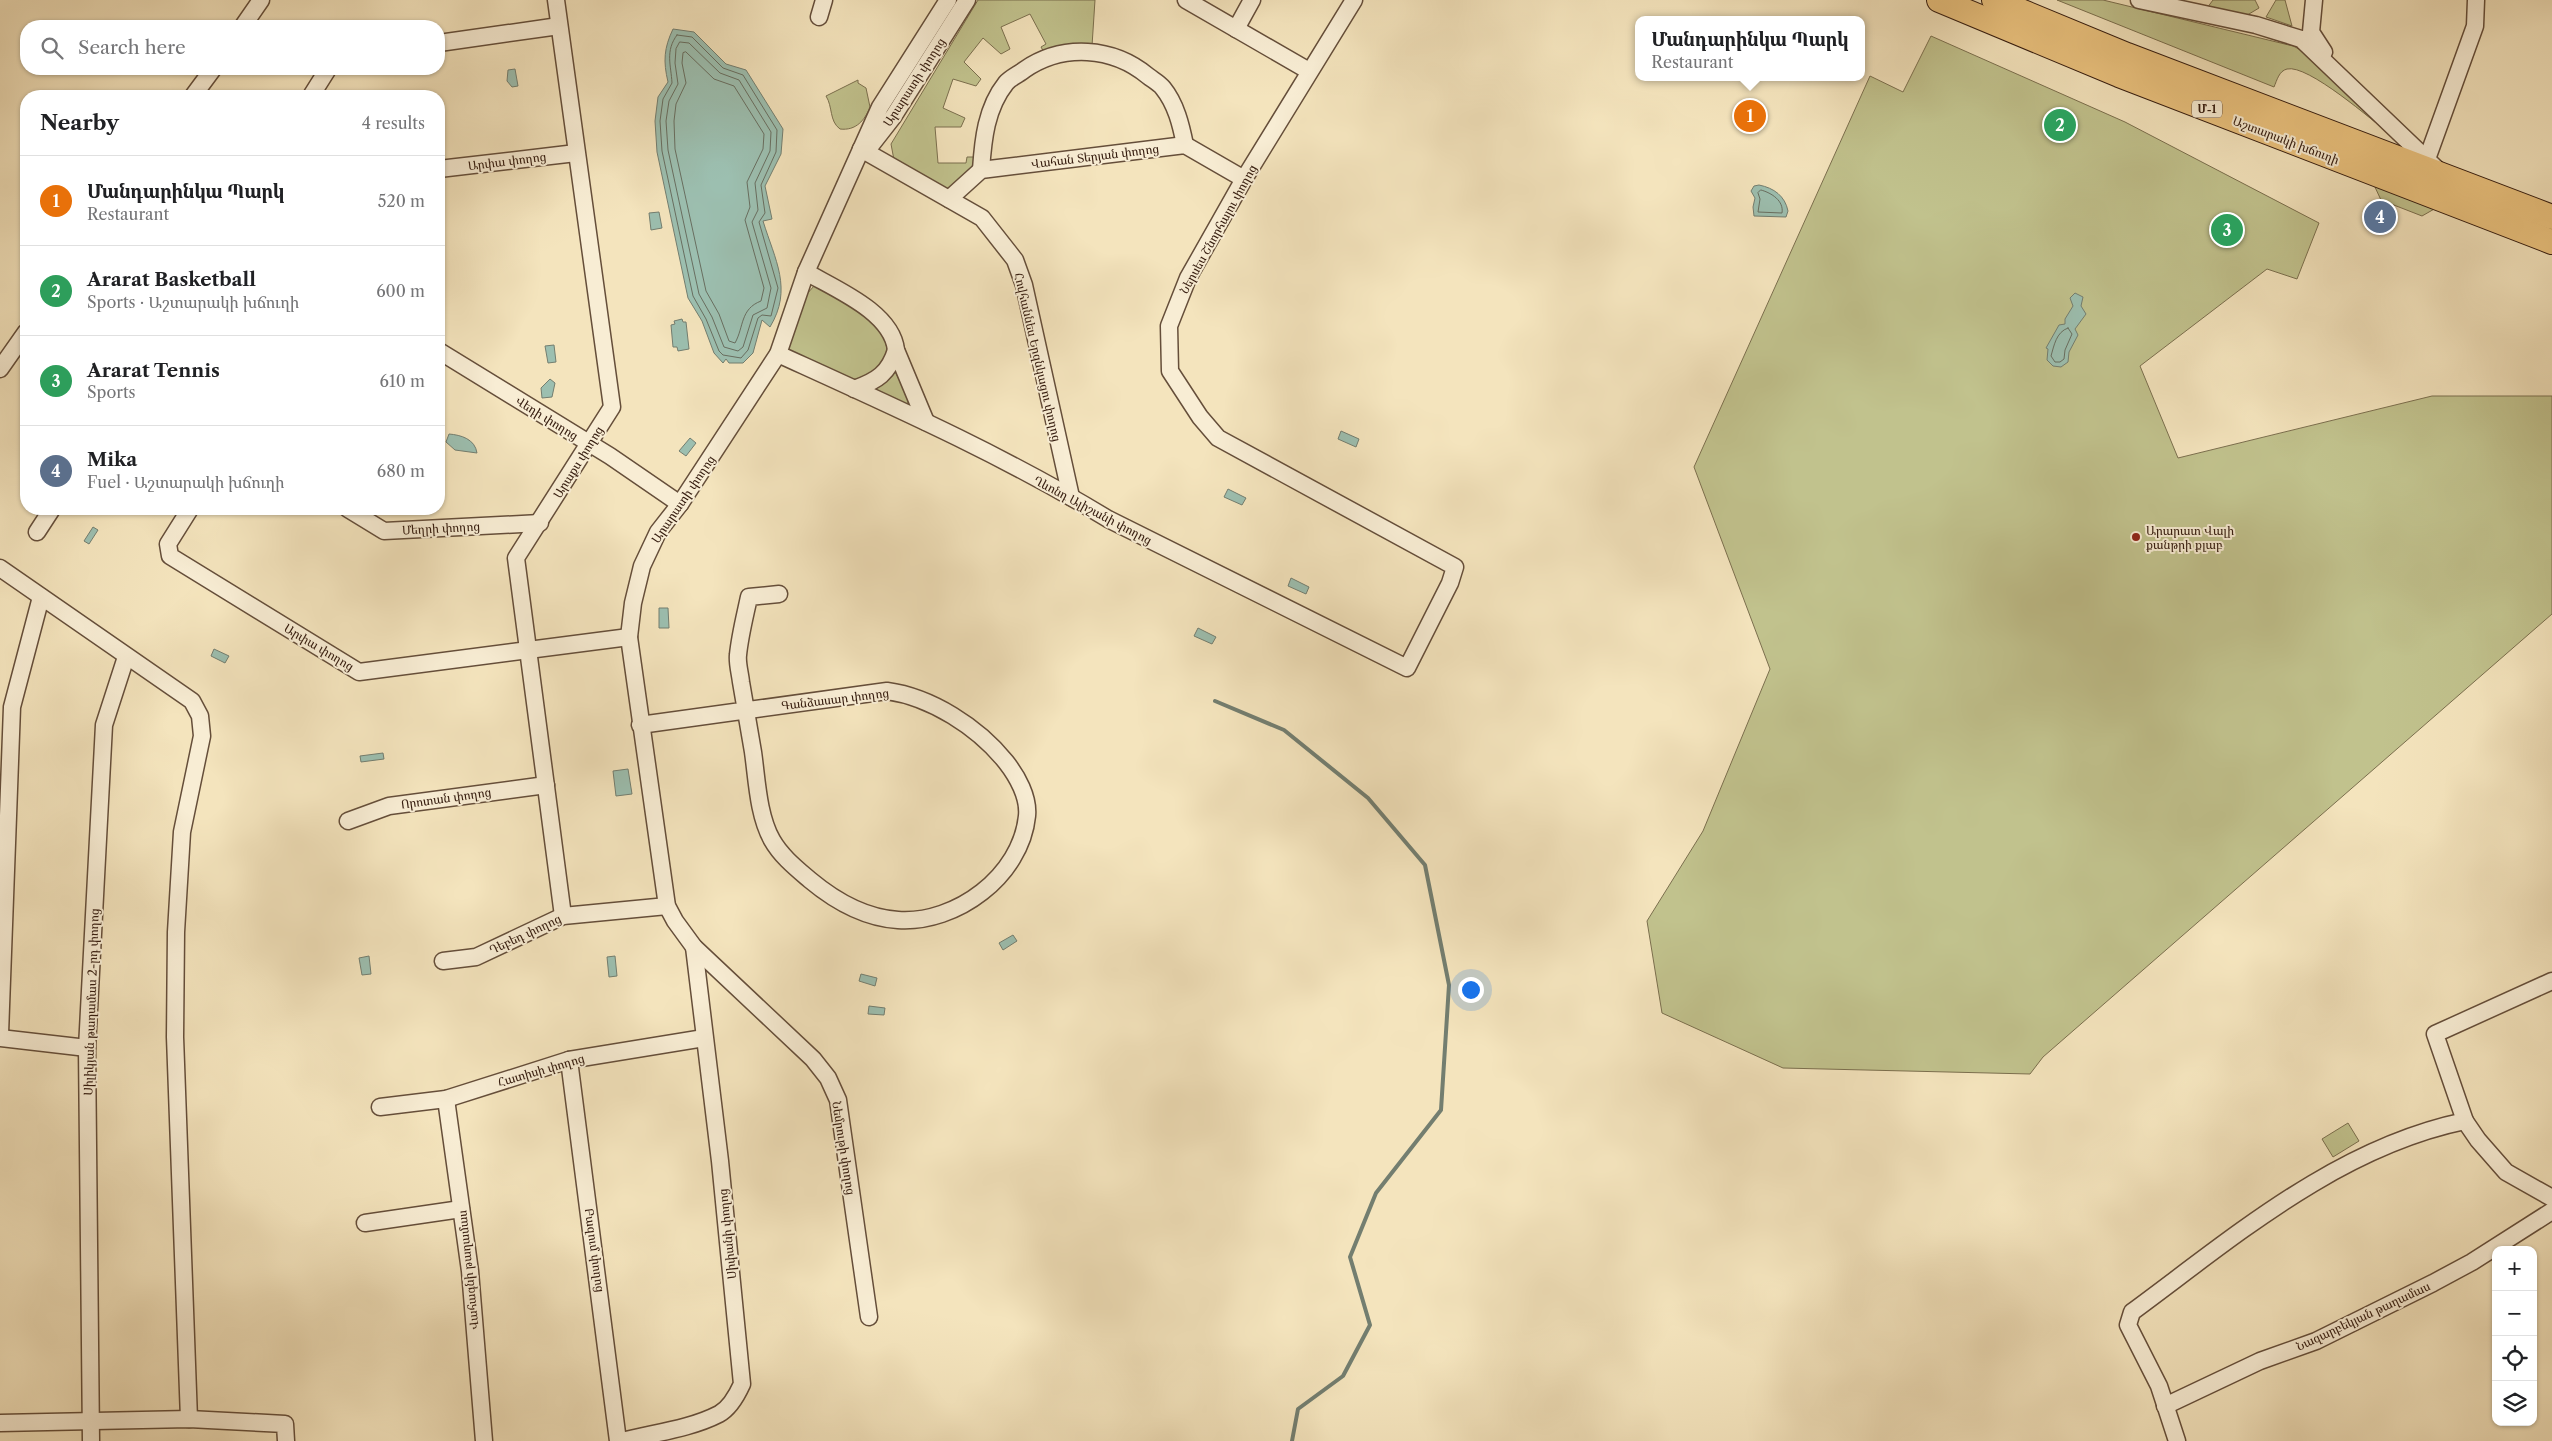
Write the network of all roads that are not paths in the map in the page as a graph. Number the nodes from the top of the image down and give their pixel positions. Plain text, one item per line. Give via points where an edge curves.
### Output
1 (261, 0) edge
2 (556, 0) edge
3 (824, 0) edge
4 (948, 0) edge
5 (967, 0) edge
6 (1186, 0) edge
7 (1252, 0) edge
8 (1354, 0) edge
9 (1939, 0) edge
10 (1994, 0) edge
11 (2138, 0) edge
12 (2314, 0) edge
13 (2476, 0) edge
14 (819, 16) dead end
15 (247, 20) edge
16 (559, 26) junction
17 (1236, 29) junction
18 (445, 42) edge
19 (1309, 71) junction
20 (209, 75) edge
21 (324, 75) edge
22 (2339, 75) junction
23 (197, 90) edge
24 (315, 90) edge
25 (1185, 145) junction
26 (576, 152) junction
27 (861, 154) junction
28 (2427, 159) junction
29 (445, 168) edge
30 (982, 170) junction
31 (2447, 178) junction
32 (1244, 179) junction
33 (948, 199) junction
34 (2481, 203) junction
35 (2552, 217) edge
36 (2552, 242) edge
37 (806, 272) junction
38 (20, 341) edge
39 (896, 350) junction
40 (778, 354) junction
41 (445, 355) edge
42 (0, 369) edge
43 (854, 389) junction
44 (926, 422) junction
45 (590, 444) junction
46 (1071, 496) junction
47 (680, 504) junction
48 (48, 515) edge
49 (186, 515) edge
50 (358, 515) edge
51 (540, 523) junction
52 (37, 532) dead end
53 (0, 568) edge
54 (779, 594) dead end
55 (41, 597) junction
56 (629, 637) junction
57 (527, 652) junction
58 (126, 657) junction
59 (1407, 668) joint
60 (746, 711) junction
61 (640, 725) junction
62 (546, 784) junction
63 (348, 821) dead end
64 (667, 906) junction
65 (563, 916) junction
66 (694, 947) junction
67 (443, 961) dead end
68 (2552, 980) edge
69 (0, 1034) edge
70 (0, 1038) edge
71 (704, 1038) junction
72 (87, 1048) junction
73 (569, 1060) junction
74 (446, 1099) junction
75 (380, 1107) dead end
76 (2465, 1121) junction
77 (2552, 1198) edge
78 (461, 1209) junction
79 (2552, 1211) edge
80 (365, 1222) dead end
81 (869, 1317) dead end
82 (2165, 1406) junction
83 (189, 1419) junction
84 (91, 1420) junction
85 (0, 1423) edge
86 (91, 1441) edge
87 (286, 1441) edge
88 (484, 1441) edge
89 (618, 1441) edge
90 (622, 1441) edge
91 (2177, 1441) edge

1 - 15 street
2 - 16 street, Արաքս փողոց
3 - 14 street
4 - 27 street, Արարատի փողոց via 880,107
5 - 27 street, Արարատի փողոց via 893,116
6 - 17 street
7 - 17 street
8 - 19 street, Ներսես Շնորհալու փողոց
9 - 34 highway, Աշտարակի խճուղի / Մ-1 via 2119,75
10 - 31 highway, Աշտարակի խճուղի / Մ-1 via 2127,55
11 - 22 street via 2256,25 2301,39
12 - 22 street via 2311,32
13 - 28 street via 2475,26
16 - 18 street
16 - 26 street, Արաքս փողոց
17 - 19 street
19 - 32 street, Ներսես Շնորհալու փողոց
20 - 23 street
21 - 24 street
22 - 28 street
25 - 30 street, Վահան Տերյան փողոց
25 - 30 street via 1179,116 1163,88 1134,64 1103,52 1066,52 1035,62 1006,82 990,111 982,145
25 - 32 street
26 - 29 street, Արփա փողոց
26 - 45 street, Արաքս փողոց via 612,407
27 - 33 street, Հովհաննես Երզնկացու փողոց
27 - 37 street, Արարատի փողոց
28 - 31 street
30 - 33 street
31 - 34 highway, Աշտարակի խճուղի / Մ-1
32 - 59 street, Ներսես Շնորհալու փողոց via 1188,278 1169,326 1170,371 1218,438 1455,567
33 - 46 street, Հովհաննես Երզնկացու փողոց via 982,218 1015,260 1024,285
34 - 35 highway, Աշտարակի խճուղի / Մ-1
34 - 36 highway, Աշտարակի խճուղի / Մ-1
37 - 39 street via 875,314 895,337
37 - 40 street, Արարատի փողոց
38 - 42 street
39 - 43 street via 885,374
39 - 44 street
40 - 43 street, Ղևոնդ Ալիշանի փողոց
40 - 47 street, Արարատի փողոց
41 - 45 street, Վեդի փողոց
43 - 44 street, Ղևոնդ Ալիշանի փողոց
44 - 46 street, Ղևոնդ Ալիշանի փողոց
45 - 47 street, Վեդի փողոց
45 - 51 street, Արաքս փողոց
46 - 59 street, Ղևոնդ Ալիշանի փողոց via 1108,519
47 - 56 street, Արարատի փողոց via 658,532 642,566
48 - 52 street
49 - 57 street, Արփա փողոց via 168,544 170,556 360,672
50 - 51 street, Մեղրի փողոց via 384,531
51 - 57 street, Արաքս փողոց via 516,558
53 - 55 street
54 - 60 street, Գանձասար փողոց via 749,597 738,656
55 - 58 street
55 - 69 street via 12,708
56 - 57 street, Արփա փողոց
56 - 61 street, Արարատի փողոց
57 - 62 street, Արաքս փողոց
58 - 72 street, Սիլիկյան թաղամաս 2-րդ փողոց via 104,725
58 - 83 street via 192,702 200,716 202,736 182,832 176,932 175,1037
60 - 60 street, Գանձասար փողոց via 887,691 909,694 945,712 1001,756 1021,786 1027,816 1007,867 976,897 924,919 883,918 835,898 802,873 772,840 764,820
60 - 61 street, Գանձասար փողոց
61 - 64 street, Արարատի փողոց
62 - 63 street, Որոտան փողոց via 389,806
62 - 65 street, Արաքս փողոց
64 - 65 street, Դեբեդ փողոց
64 - 66 street, Արարատի փողոց
65 - 67 street, Դեբեդ փողոց via 476,957
66 - 71 street, Սիփանի փողոց
66 - 81 street, Նեմրութի փողոց via 828,1078 838,1100
68 - 76 street via 2434,1034
70 - 72 street
71 - 73 street, Հատիսի փողոց
71 - 90 street, Սիփանի փողոց via 742,1384 734,1400 720,1414
72 - 84 street, Սիլիկյան թաղամաս 2-րդ փողոց
73 - 74 street, Հատիսի փողոց
73 - 89 street, Բազում փողոց
74 - 75 street, Հատիսի փողոց
74 - 78 street, Վահագնի թաղամաս
76 - 77 street via 2506,1172
76 - 82 street via 2435,1128 2331,1171 2240,1230 2132,1312 2128,1325
78 - 80 street
78 - 88 street, Վահագնի թաղամաս via 470,1271
79 - 82 street, Նազարբեկյան թաղամաս via 2433,1283 2316,1341 2260,1361
82 - 91 street
83 - 84 street
83 - 87 street via 286,1424
84 - 85 street
84 - 86 street, Սիլիկյան թաղամաս 2-րդ փողոց

